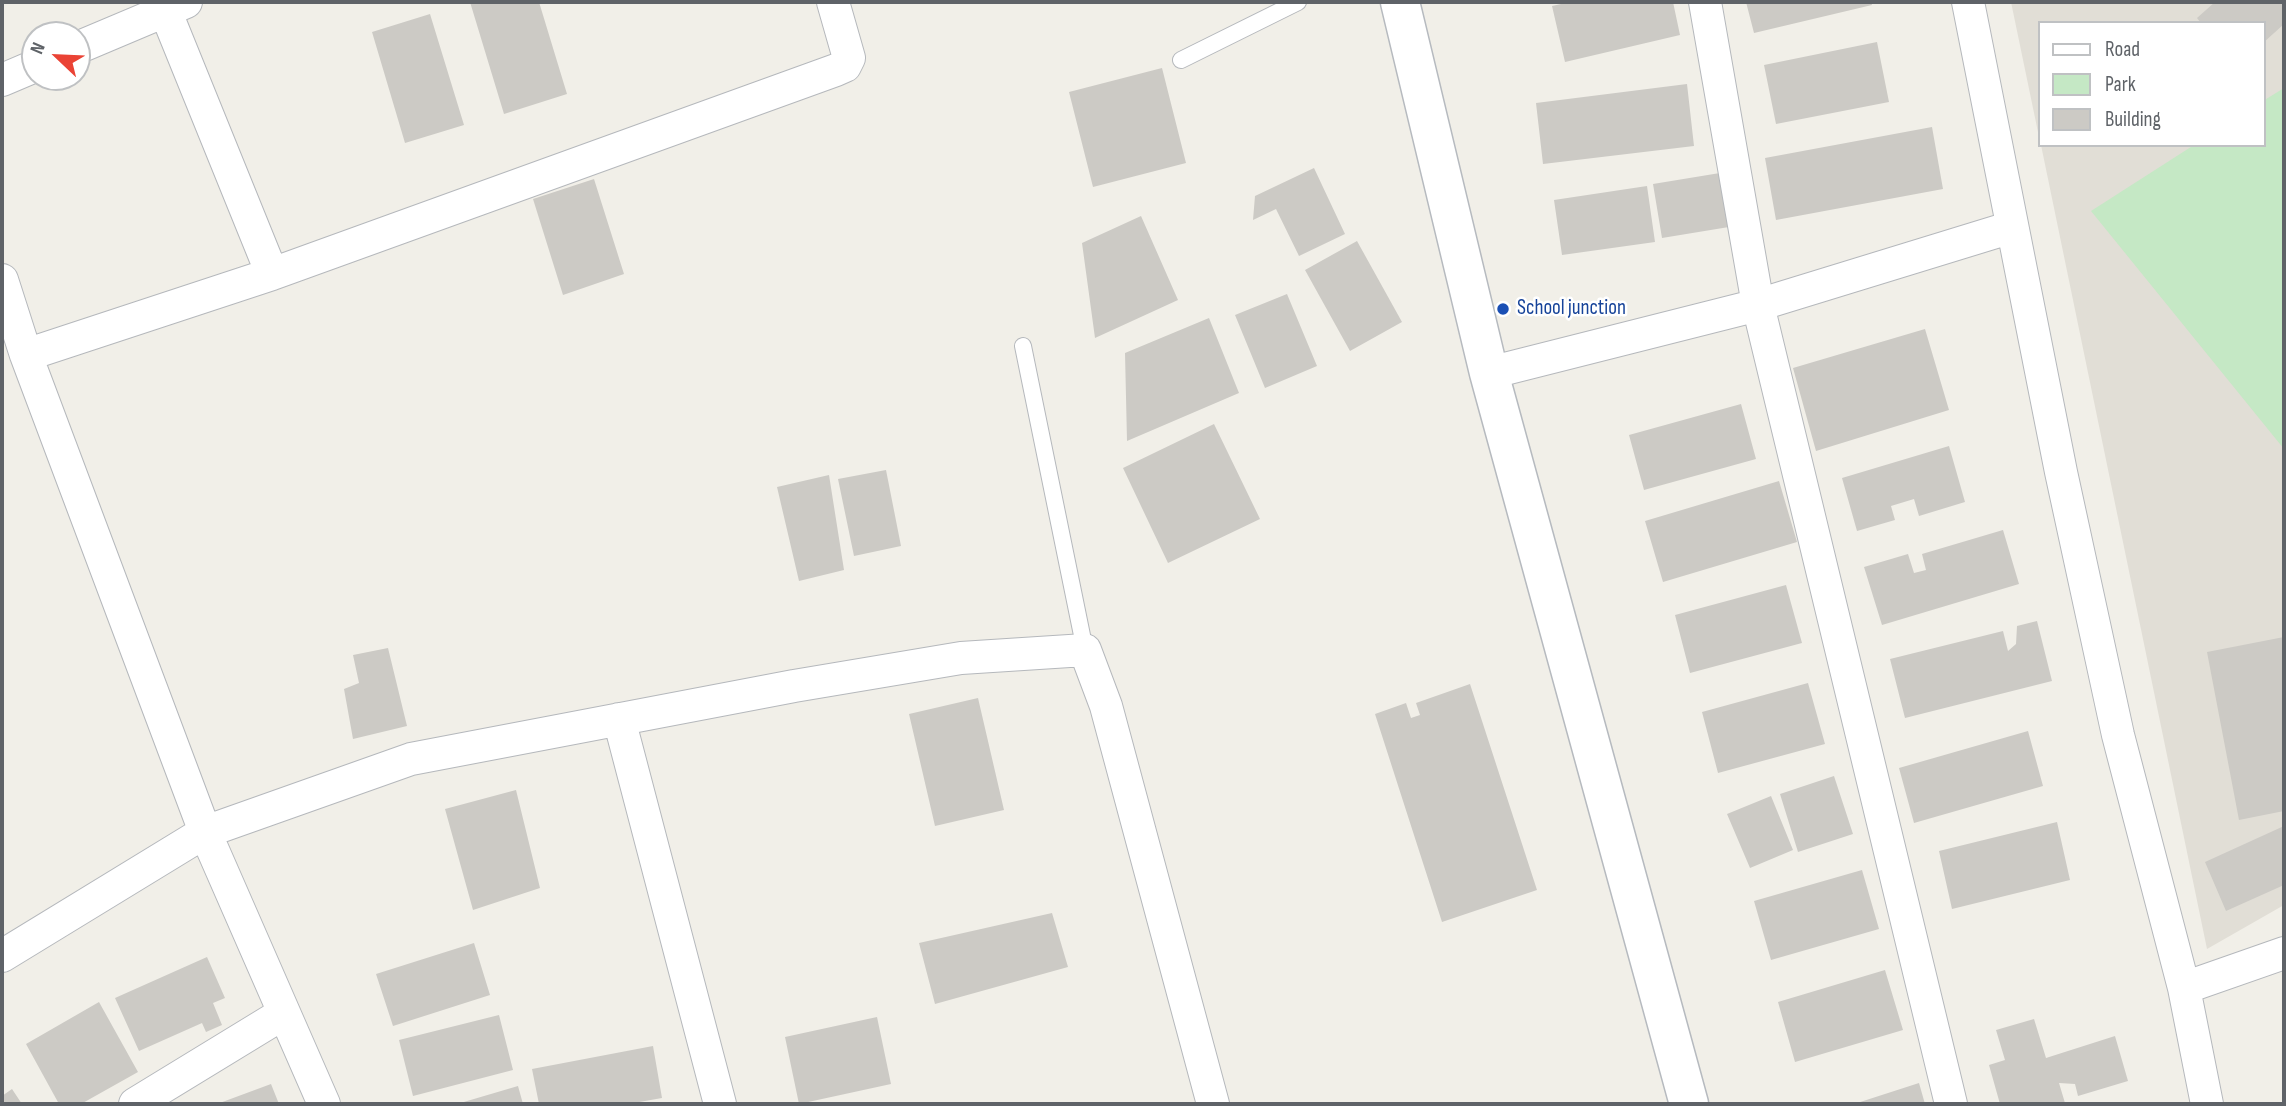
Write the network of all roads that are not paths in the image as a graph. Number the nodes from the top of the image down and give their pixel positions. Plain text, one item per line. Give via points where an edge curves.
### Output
1 (833, 2) edge
2 (1298, 2) edge
3 (1400, 2) edge
4 (1705, 2) edge
5 (1968, 2) edge
6 (175, 6) edge
7 (91, 42) edge
8 (1181, 60) dead end
9 (21, 72) edge
10 (2, 80) edge
11 (2012, 227) junction
12 (272, 274) junction
13 (2, 280) edge
14 (1758, 305) junction
15 (1023, 346) dead end
16 (26, 355) junction
17 (1489, 373) junction
18 (1085, 650) junction
19 (619, 719) junction
20 (205, 832) junction
21 (2284, 953) edge
22 (2, 956) edge
23 (2184, 988) junction
24 (284, 1013) junction
25 (135, 1104) edge
26 (324, 1104) edge
27 (720, 1104) edge
28 (1213, 1104) edge
29 (1689, 1104) edge
30 (1951, 1104) edge
31 (2207, 1104) edge

1 - 12 street via 849,58 845,66
2 - 8 lane
3 - 17 street
4 - 14 street
5 - 11 street
6 - 7 street
6 - 12 street
9 - 10 street
11 - 14 street
11 - 23 street via 2115,722
12 - 16 street
13 - 16 street
14 - 17 street
14 - 30 street
15 - 18 lane
16 - 20 street
17 - 29 street
18 - 19 street via 961,658
18 - 28 street via 1106,706
19 - 20 street via 411,759
19 - 27 street
20 - 22 street
20 - 24 street
21 - 23 street
23 - 31 street
24 - 25 street
24 - 26 street

